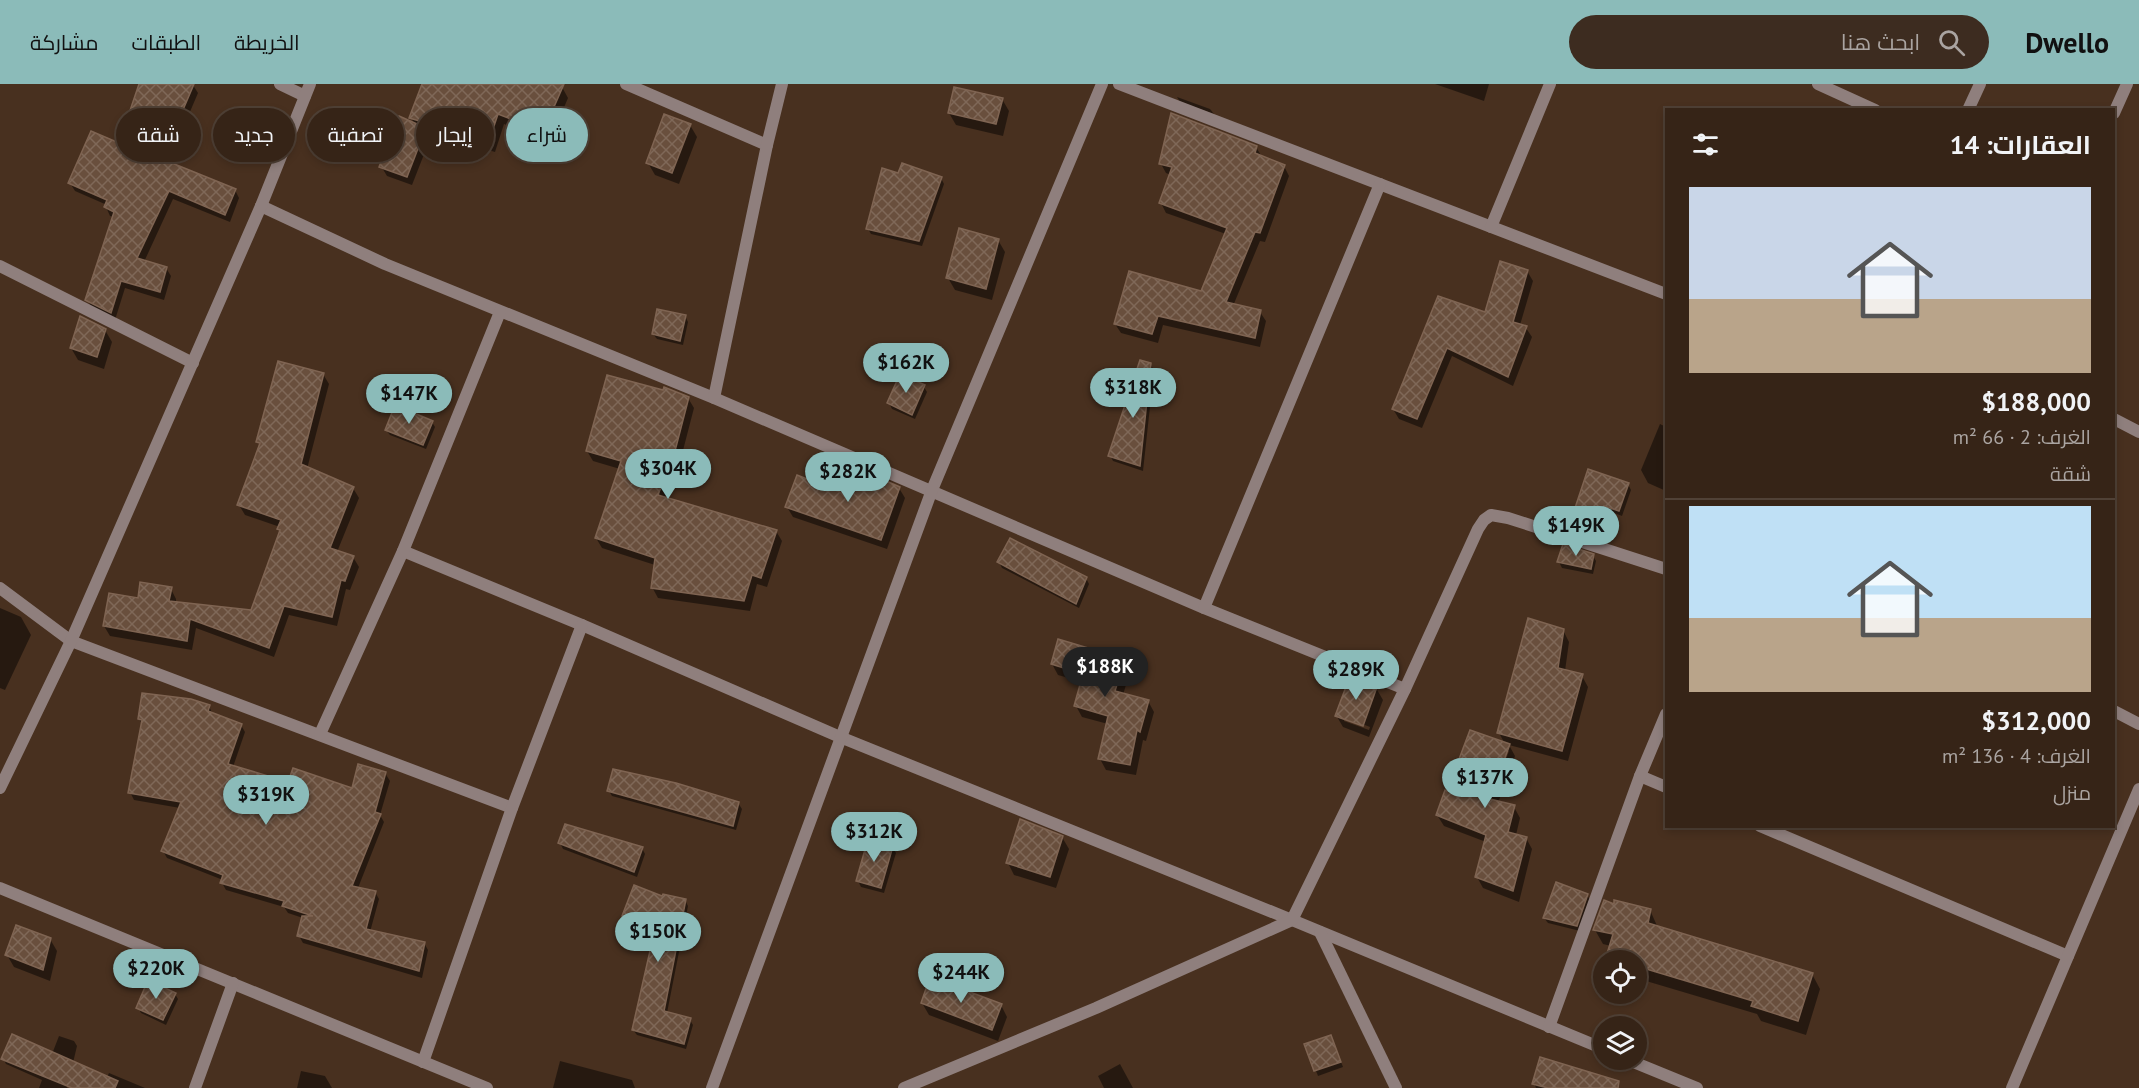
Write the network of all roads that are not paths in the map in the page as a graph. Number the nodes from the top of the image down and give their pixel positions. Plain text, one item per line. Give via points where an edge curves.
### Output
1 (280, 84) edge
2 (626, 84) edge
3 (782, 84) edge
4 (1102, 84) edge
5 (1119, 84) edge
6 (1550, 84) edge
7 (1818, 84) edge
8 (1980, 84) edge
9 (2127, 84) edge
10 (307, 90) edge
11 (1871, 108) edge
12 (1969, 108) edge
13 (2115, 110) edge
14 (767, 145) junction
15 (1380, 184) junction
16 (261, 206) junction
17 (1491, 227) junction
18 (0, 266) edge
19 (1665, 294) edge
20 (500, 312) junction
21 (193, 363) junction
22 (714, 398) junction
23 (2115, 420) edge
24 (2139, 432) edge
25 (932, 490) junction
26 (402, 551) junction
27 (1665, 569) edge
28 (0, 588) edge
29 (1204, 608) junction
30 (582, 625) junction
31 (71, 641) junction
32 (1405, 689) junction
33 (2115, 712) edge
34 (1665, 716) edge
35 (2139, 724) edge
36 (320, 734) junction
37 (840, 737) junction
38 (1640, 776) junction
39 (1665, 787) edge
40 (0, 788) edge
41 (2139, 789) edge
42 (512, 808) junction
43 (1765, 828) edge
44 (0, 888) edge
45 (1292, 920) junction
46 (1320, 932) junction
47 (2068, 956) junction
48 (233, 983) junction
49 (1549, 1027) junction
50 (1593, 1045) edge
51 (423, 1062) junction
52 (1647, 1068) edge
53 (195, 1088) edge
54 (487, 1088) edge
55 (712, 1088) edge
56 (904, 1088) edge
57 (1396, 1088) edge
58 (1697, 1088) edge
59 (2012, 1088) edge

1 - 10 street
2 - 14 street
3 - 14 street
4 - 25 street
5 - 15 street
6 - 17 street
7 - 11 street
8 - 12 street
9 - 13 street
10 - 16 street
14 - 22 street
15 - 17 street
15 - 29 street
16 - 20 street
16 - 21 street
17 - 19 street
18 - 21 street
20 - 22 street
20 - 26 street
21 - 31 street
22 - 25 street
23 - 24 street
25 - 29 street
25 - 37 street
26 - 30 street
26 - 36 street
27 - 32 street via 1491,515 1478,529
28 - 31 street
29 - 32 street
30 - 37 street
30 - 42 street
31 - 36 street
31 - 40 street
32 - 45 street
33 - 35 street
34 - 38 street
36 - 42 street
37 - 45 street
37 - 55 street
38 - 39 street
38 - 49 street
41 - 47 street
42 - 51 street
43 - 47 street
44 - 48 street
45 - 46 street
45 - 56 street
46 - 49 street
46 - 57 street
47 - 59 street
48 - 51 street
48 - 53 street
49 - 50 street
51 - 54 street
52 - 58 street

